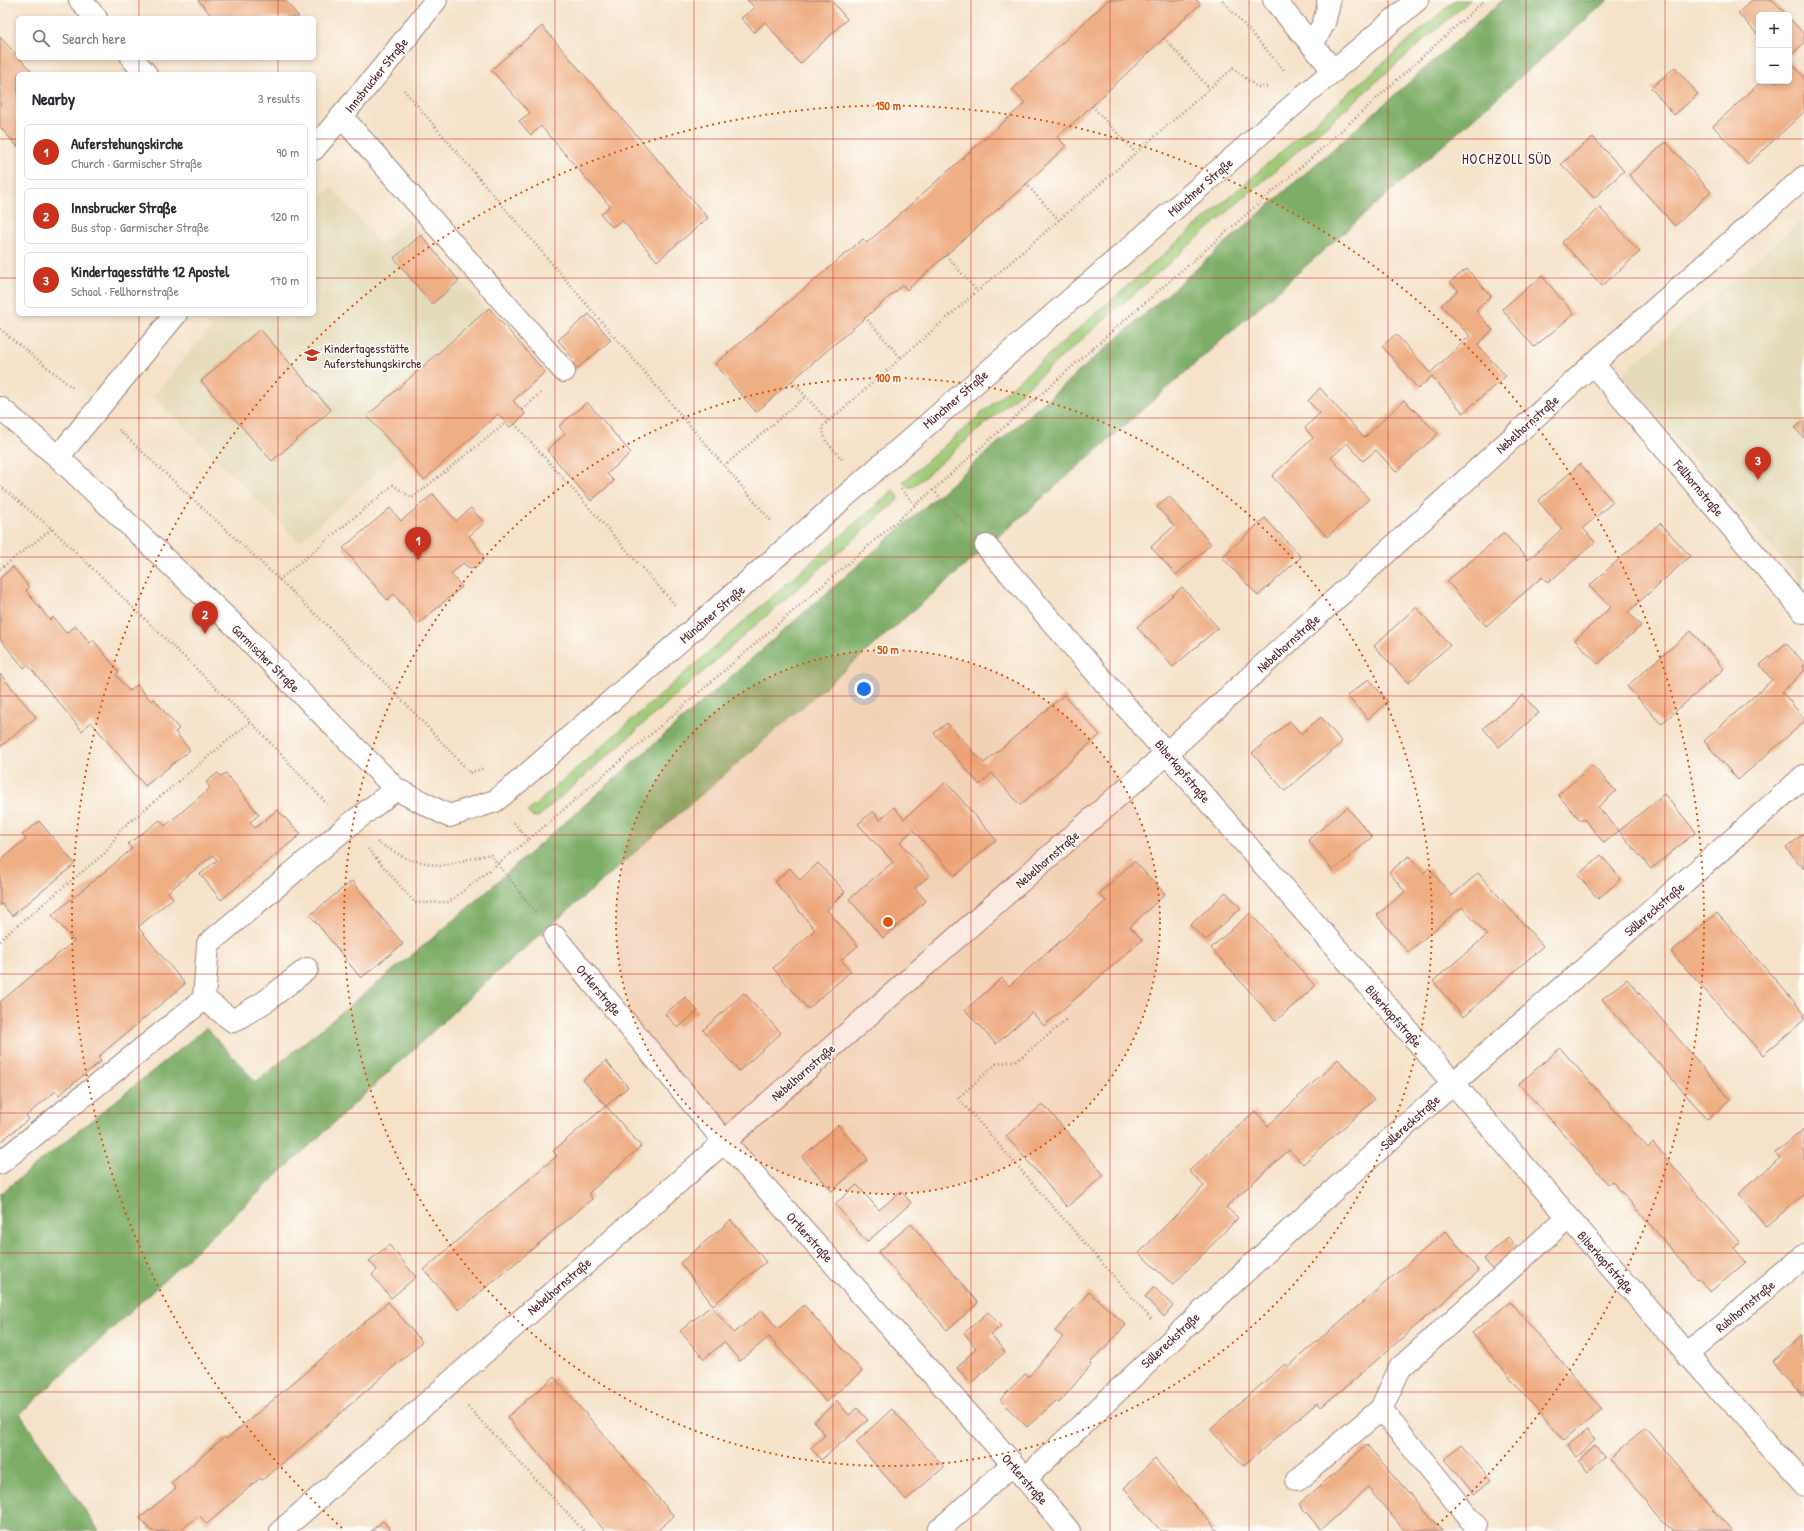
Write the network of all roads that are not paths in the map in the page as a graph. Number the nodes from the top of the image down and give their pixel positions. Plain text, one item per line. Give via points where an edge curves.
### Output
1 (80, 0) edge
2 (436, 0) edge
3 (1274, 0) edge
4 (1328, 0) edge
5 (1417, 0) edge
6 (94, 16) edge
7 (1313, 46) junction
8 (134, 60) edge
9 (1334, 71) junction
10 (144, 72) edge
11 (342, 116) junction
12 (316, 148) edge
13 (1804, 177) edge
14 (174, 316) edge
15 (1593, 364) junction
16 (564, 371) dead end
17 (0, 408) edge
18 (58, 458) junction
19 (986, 546) road end
20 (1804, 612) edge
21 (1168, 752) junction
22 (1804, 776) edge
23 (396, 789) junction
24 (496, 801) joint
25 (555, 938) road end
26 (307, 969) dead end
27 (204, 999) junction
28 (1453, 1083) junction
29 (724, 1141) junction
30 (0, 1163) edge
31 (1567, 1218) junction
32 (1804, 1256) edge
33 (1687, 1355) junction
34 (1381, 1409) junction
35 (1019, 1471) junction
36 (1297, 1480) dead end
37 (1804, 1484) edge
38 (1475, 1525) dead end
39 (281, 1531) edge
40 (938, 1531) edge
41 (1070, 1531) edge

1 - 6 street
2 - 11 street, Innsbrucker Straße
3 - 7 street
4 - 7 street via 1324,23
5 - 9 street, Münchner Straße
7 - 9 street
8 - 10 street
9 - 24 street, Münchner Straße
11 - 12 street, Innsbrucker Straße
11 - 16 street
13 - 15 street, Nebelhornstraße
14 - 18 street
15 - 20 street, Fellhornstraße
15 - 21 street, Nebelhornstraße
17 - 18 street, Garmischer Straße
18 - 23 street, Garmischer Straße via 232,623
19 - 21 street, Biberkopfstraße
21 - 28 street, Biberkopfstraße
21 - 29 street, Nebelhornstraße
22 - 28 street, Söllereckstraße
23 - 24 street, Garmischer Straße via 449,816
23 - 27 street via 208,944
25 - 29 street, Ortlerstraße
26 - 27 street via 266,1001 233,1021
27 - 30 street
28 - 31 street, Biberkopfstraße
28 - 35 street, Söllereckstraße via 1169,1340
29 - 35 street, Ortlerstraße
29 - 39 street, Nebelhornstraße
31 - 33 street, Biberkopfstraße
31 - 34 street via 1400,1368
32 - 33 street, Rubihornstraße
33 - 37 street, Biberkopfstraße
34 - 36 street
34 - 38 street
35 - 40 street, Söllereckstraße
35 - 41 street, Ortlerstraße

